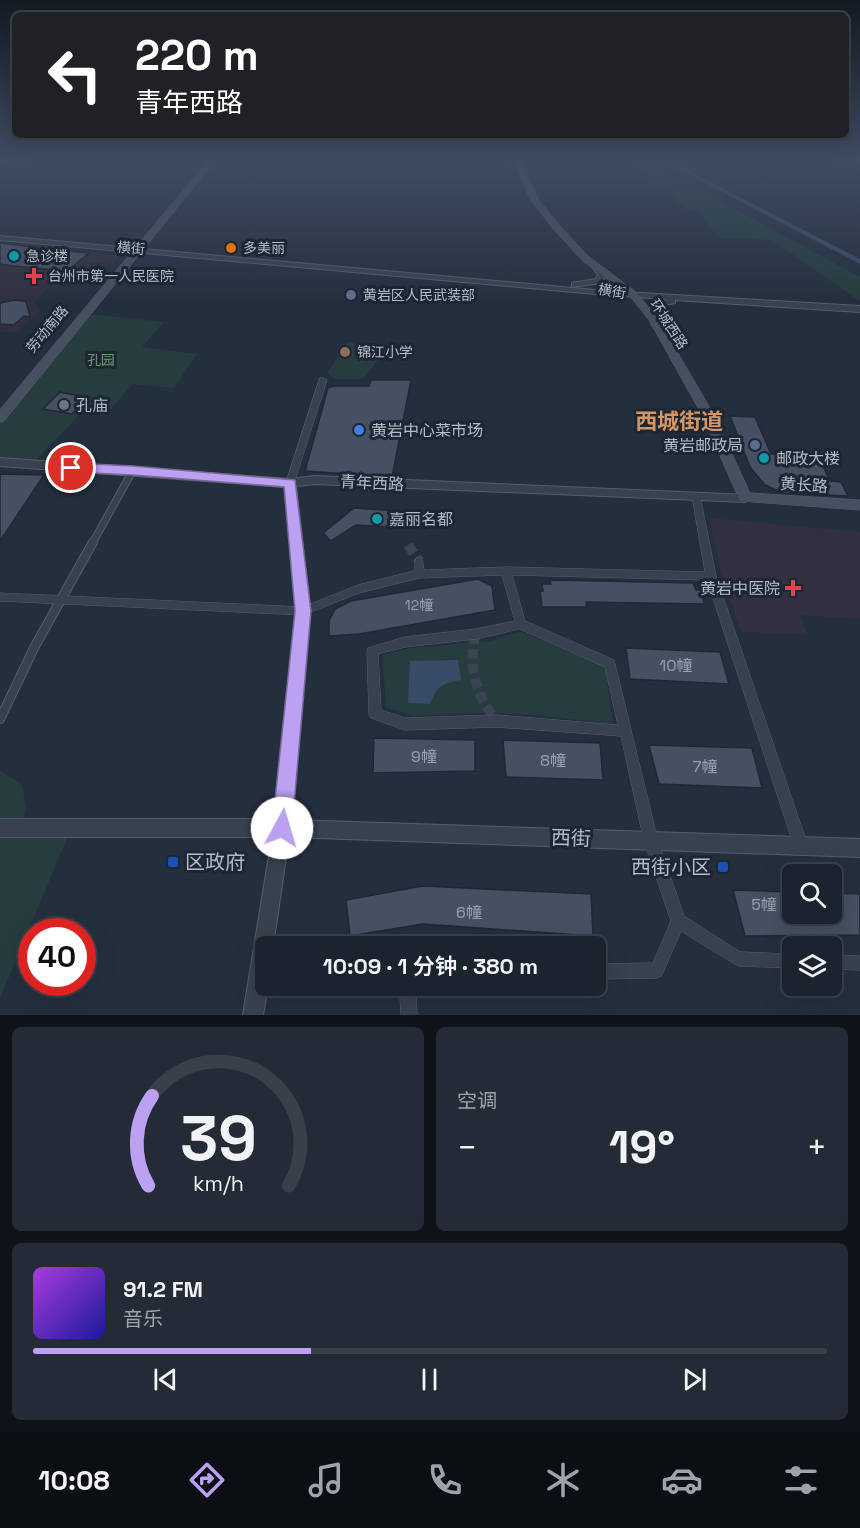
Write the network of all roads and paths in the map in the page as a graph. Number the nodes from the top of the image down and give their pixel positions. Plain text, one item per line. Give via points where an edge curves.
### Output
1 (169, 207) edge
2 (171, 207) edge
3 (541, 207) edge
4 (0, 237) edge
5 (134, 250) junction
6 (596, 267) junction
7 (361, 269) junction
8 (559, 285) junction
9 (633, 294) junction
10 (692, 300) junction
11 (860, 309) edge
12 (656, 325) junction
13 (323, 380) dead end
14 (0, 404) edge
15 (0, 418) edge
16 (0, 462) edge
17 (133, 470) junction
18 (290, 483) junction
19 (696, 496) junction
20 (745, 498) junction
21 (860, 506) edge
22 (419, 561) tunnel mouth
23 (506, 571) junction
24 (419, 574) junction
25 (711, 576) junction
26 (0, 597) edge
27 (61, 599) junction
28 (303, 611) junction
29 (521, 624) junction
30 (0, 719) edge
31 (626, 731) junction
32 (0, 828) edge
33 (282, 828) junction
34 (651, 841) junction
35 (801, 846) junction
36 (860, 848) edge
37 (678, 921) junction
38 (782, 961) edge
39 (842, 962) edge
40 (860, 963) edge
41 (606, 972) edge
42 (408, 996) edge
43 (254, 1015) edge
44 (409, 1015) edge

1 - 5 main road, 劳动南路
2 - 5 main road, 劳动南路
3 - 6 main road, 环城西路
4 - 5 street, 横街
5 - 7 street, 横街
5 - 14 main road, 劳动南路
5 - 15 main road
6 - 8 street via 602,275 599,281
6 - 9 main road, 环城西路
7 - 8 street, 横街
7 - 9 street, 横街
8 - 9 street, 横街
9 - 10 street
9 - 12 main road, 环城西路
10 - 11 street
10 - 12 street via 660,303 652,310
12 - 20 main road, 环城西路 via 708,415
13 - 18 street
16 - 17 street, 青年西路
17 - 18 street, 青年西路
17 - 27 street
18 - 19 street, 青年西路 via 315,480
18 - 28 street
19 - 20 street, 青年西路
19 - 25 street
20 - 21 main road, 黄长路
22 - 24 street
23 - 24 street
23 - 25 street
23 - 29 street
24 - 28 street via 358,590
25 - 35 street
26 - 27 street
27 - 28 street
27 - 30 street
28 - 33 street
29 - 31 street via 610,664
29 - 31 street via 372,651 375,714 405,724 496,721
31 - 34 street
32 - 33 street, 西街
33 - 34 street, 西街
33 - 43 street
34 - 35 street, 西街
34 - 37 street
35 - 36 street, 西街
37 - 38 street via 738,959
37 - 41 street via 657,970
39 - 40 street
42 - 44 street

